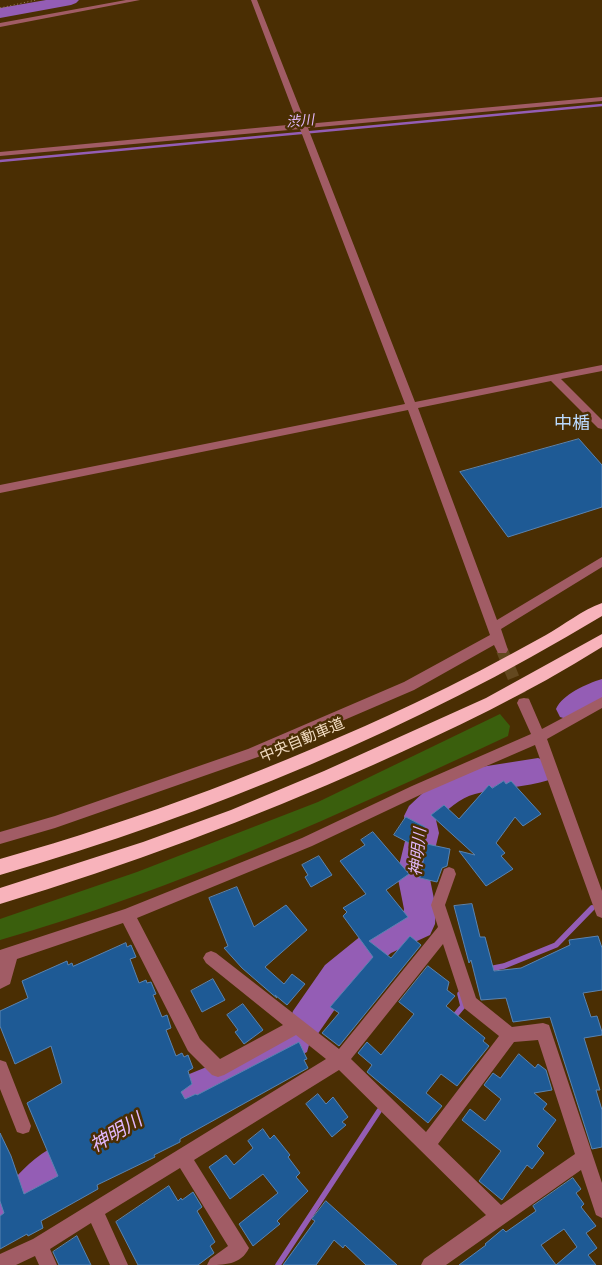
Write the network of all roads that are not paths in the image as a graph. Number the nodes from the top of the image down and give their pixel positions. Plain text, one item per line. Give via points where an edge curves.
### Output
1 (137, 0) edge
2 (254, 0) edge
3 (0, 25) edge
4 (602, 99) edge
5 (305, 130) junction
6 (0, 154) edge
7 (602, 368) edge
8 (553, 377) junction
9 (412, 405) junction
10 (602, 426) edge
11 (0, 489) edge
12 (602, 561) edge
13 (602, 609) edge
14 (497, 638) junction
15 (602, 640) edge
16 (602, 702) edge
17 (524, 703) tunnel mouth
18 (539, 737) junction
19 (0, 838) edge
20 (0, 868) edge
21 (448, 874) dead end
22 (0, 896) edge
23 (602, 911) edge
24 (127, 915) junction
25 (445, 930) junction
26 (5, 956) edge
27 (211, 958) dead end
28 (0, 982) edge
29 (296, 1027) junction
30 (510, 1035) junction
31 (340, 1060) junction
32 (0, 1068) edge
33 (23, 1126) dead end
34 (427, 1144) junction
35 (585, 1157) junction
36 (183, 1158) junction
37 (602, 1210) edge
38 (95, 1212) junction
39 (500, 1216) junction
40 (39, 1245) junction
41 (0, 1263) edge
42 (48, 1265) edge
43 (119, 1265) edge
44 (216, 1265) edge
45 (430, 1265) edge

1 - 3 street
2 - 5 street
4 - 5 street
5 - 6 street
5 - 9 street
7 - 8 street
8 - 9 street
8 - 10 street
9 - 11 street
9 - 14 street
12 - 14 street
13 - 20 highway, 中央自動車道 via 490,672 300,762 56,852
14 - 19 street via 409,686 253,753
15 - 22 highway via 508,694 318,782 200,830
16 - 18 street
17 - 18 street
18 - 23 street
18 - 24 street via 307,842
21 - 25 street via 438,905
24 - 26 street
24 - 29 street via 194,1046 218,1069
25 - 30 street via 470,1003
25 - 31 street
26 - 28 street via 4,979
27 - 29 street
29 - 31 street
30 - 34 street
30 - 35 street via 543,1031
31 - 34 street
31 - 36 street
32 - 33 street
34 - 39 street
35 - 37 street
35 - 39 street
36 - 38 street
36 - 44 street via 240,1248
38 - 40 street
38 - 43 street
39 - 45 street
40 - 41 street
40 - 42 street

